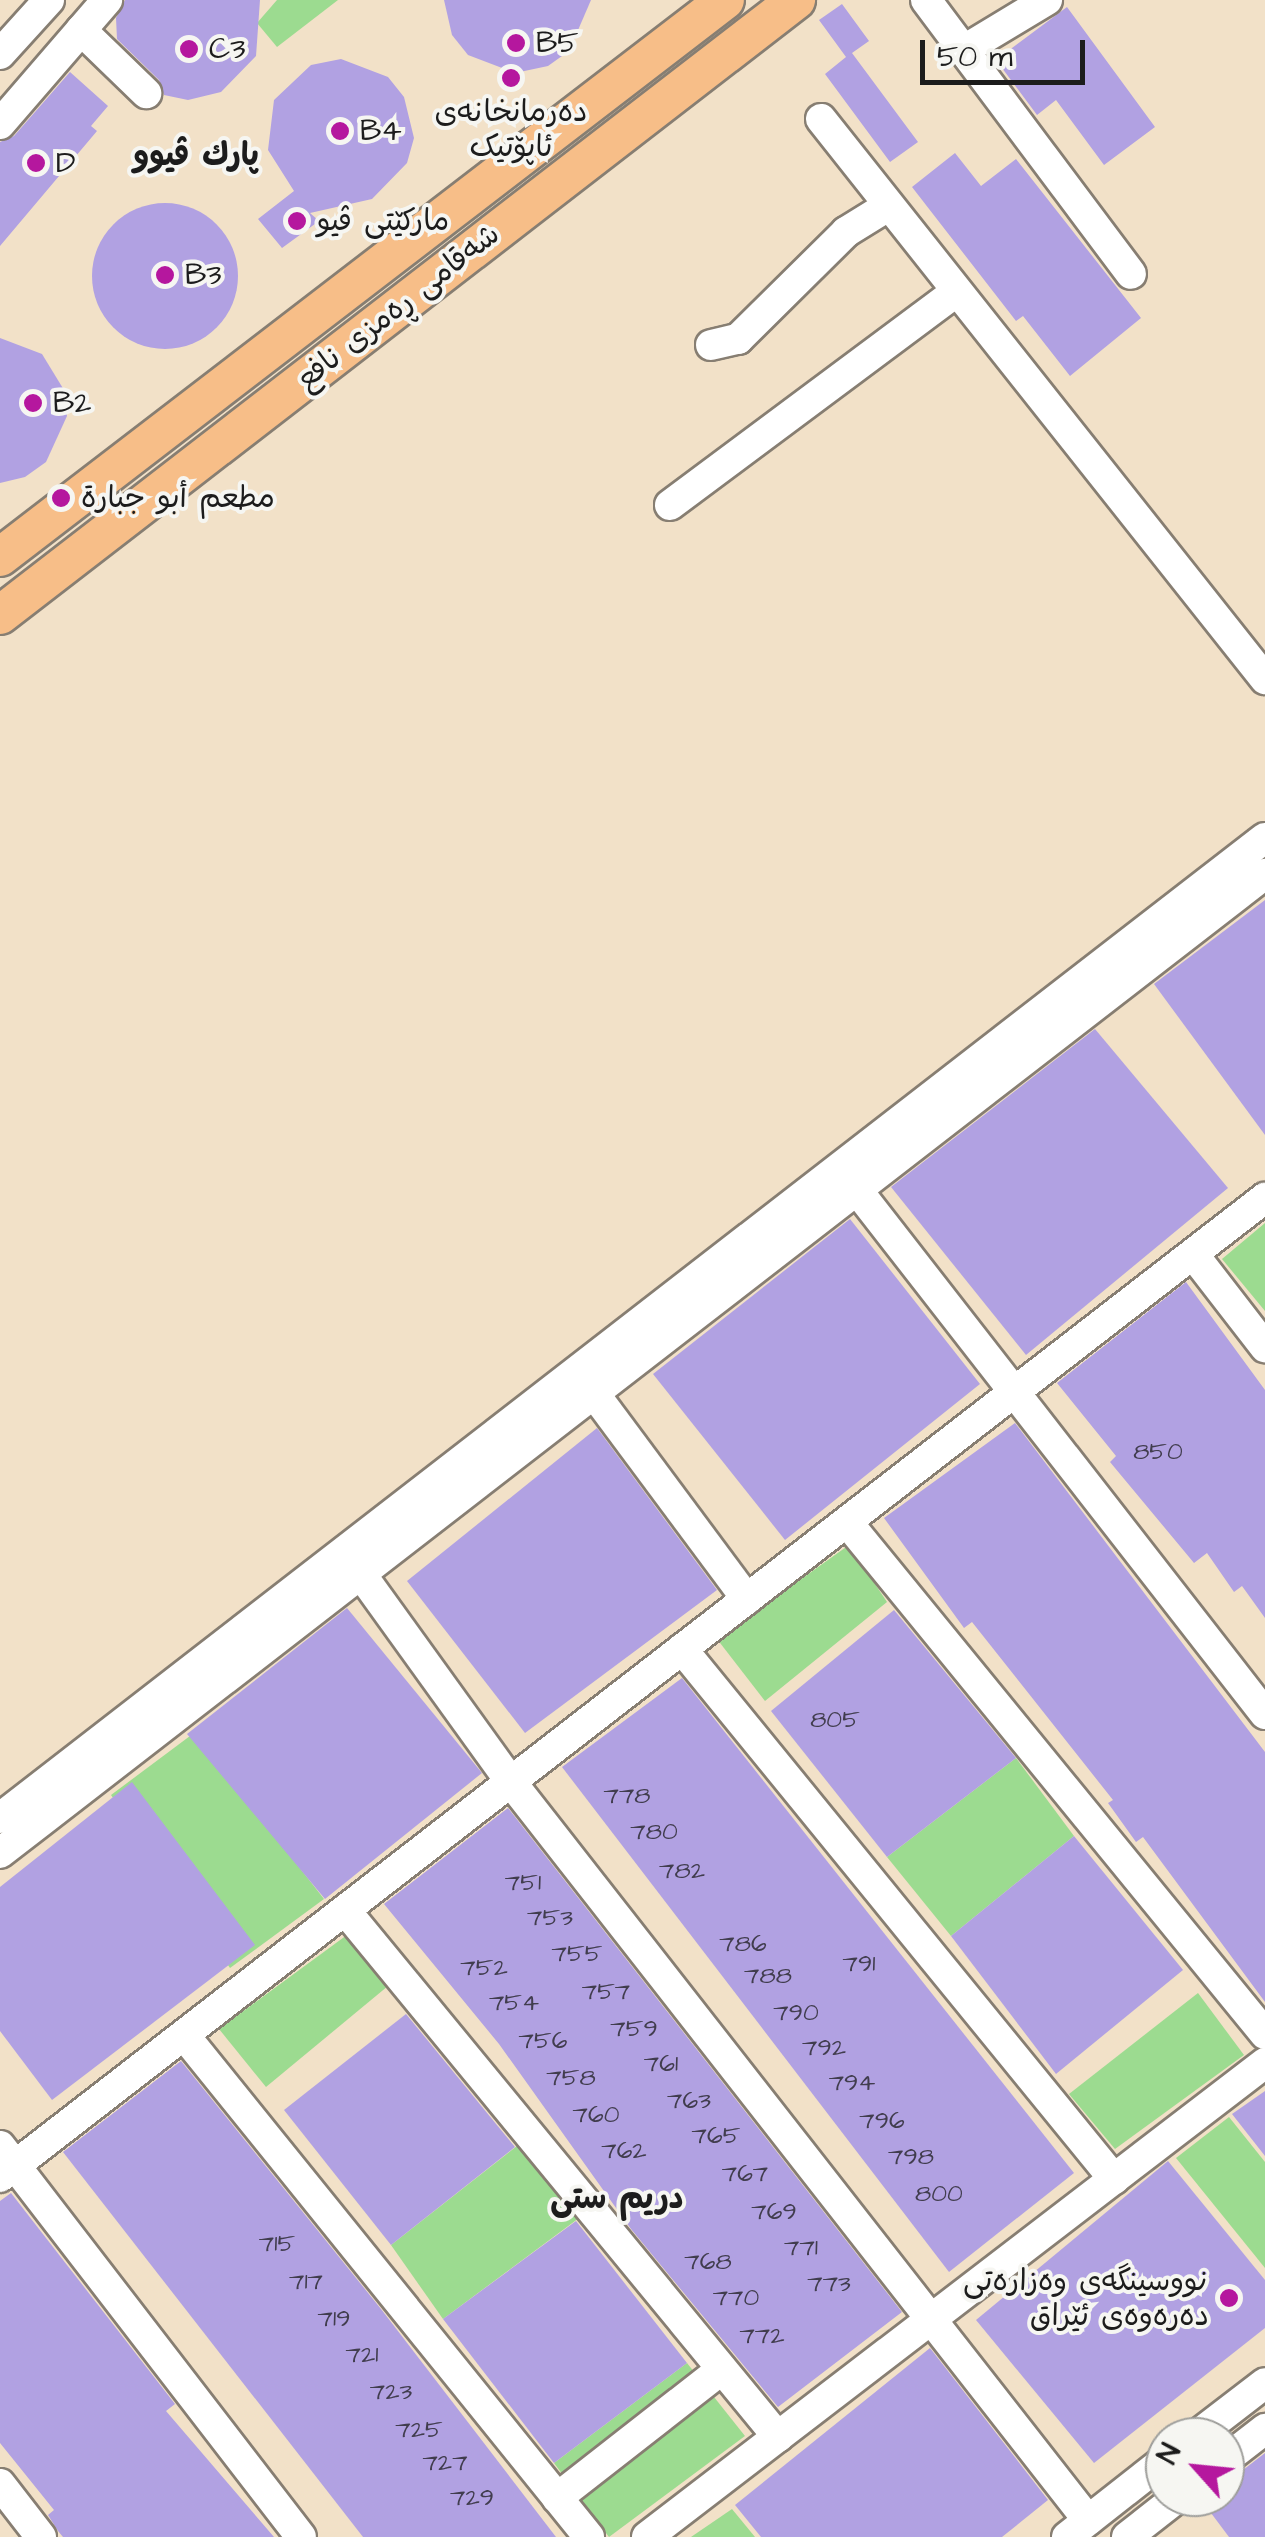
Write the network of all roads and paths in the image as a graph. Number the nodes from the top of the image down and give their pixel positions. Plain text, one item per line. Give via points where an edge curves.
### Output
1 (49, 0) edge
2 (107, 0) edge
3 (725, 0) edge
4 (796, 0) edge
5 (926, 0) edge
6 (1047, 0) edge
7 (81, 30) junction
8 (964, 50) junction
9 (0, 54) edge
10 (146, 93) dead end
11 (821, 118) dead end
12 (0, 124) edge
13 (888, 206) junction
14 (1130, 274) dead end
15 (954, 292) junction
16 (711, 346) dead end
17 (670, 506) dead end
18 (0, 557) edge
19 (9, 602) edge
20 (1265, 678) edge
21 (1265, 838) edge
22 (1265, 874) edge
23 (847, 1178) junction
24 (1265, 1198) edge
25 (1193, 1254) junction
26 (1265, 1347) edge
27 (593, 1392) junction
28 (1012, 1393) junction
29 (847, 1522) junction
30 (352, 1562) junction
31 (746, 1599) junction
32 (682, 1649) junction
33 (1265, 1714) edge
34 (82, 1771) junction
35 (511, 1782) junction
36 (0, 1818) edge
37 (0, 1853) edge
38 (346, 1910) junction
39 (1265, 2034) edge
40 (184, 2035) junction
41 (1265, 2063) edge
42 (5, 2163) edge
43 (1114, 2179) junction
44 (929, 2320) junction
45 (722, 2369) junction
46 (1265, 2383) edge
47 (1221, 2417) edge
48 (1265, 2429) edge
49 (778, 2437) junction
50 (1245, 2444) edge
51 (1145, 2475) edge
52 (0, 2484) edge
53 (1131, 2486) junction
54 (557, 2498) junction
55 (1145, 2504) edge
56 (1153, 2517) edge
57 (1078, 2528) edge
58 (41, 2537) edge
59 (301, 2537) edge
60 (588, 2537) edge
61 (647, 2537) edge
62 (1127, 2537) edge

1 - 9 street
2 - 7 street
3 - 18 main road, شەقامی ڕەمزی نافع
4 - 19 main road, شەقامی ڕەمزی نافع
5 - 8 street
6 - 8 street
7 - 10 street
7 - 12 street
8 - 14 street
11 - 13 street
13 - 15 street
13 - 16 street via 846,232 738,339
15 - 17 street
15 - 20 street
21 - 23 street
22 - 23 street
23 - 27 street
23 - 28 street
23 - 30 street
24 - 25 street
25 - 26 street
25 - 28 street
27 - 30 street
27 - 31 street
28 - 29 street
28 - 33 street
29 - 31 street
29 - 39 street
30 - 34 street
30 - 35 street
31 - 32 street
32 - 35 street
32 - 43 street
34 - 36 street
34 - 37 street
35 - 38 street
35 - 44 street
38 - 40 street
38 - 45 street
40 - 42 street
40 - 54 street
41 - 43 street
42 - 59 street
43 - 44 street
44 - 49 street
44 - 57 street
45 - 49 street
45 - 54 street
46 - 47 street
48 - 50 street
49 - 61 street
51 - 53 street
52 - 58 street
53 - 55 street
53 - 57 street
54 - 60 street
56 - 62 street

